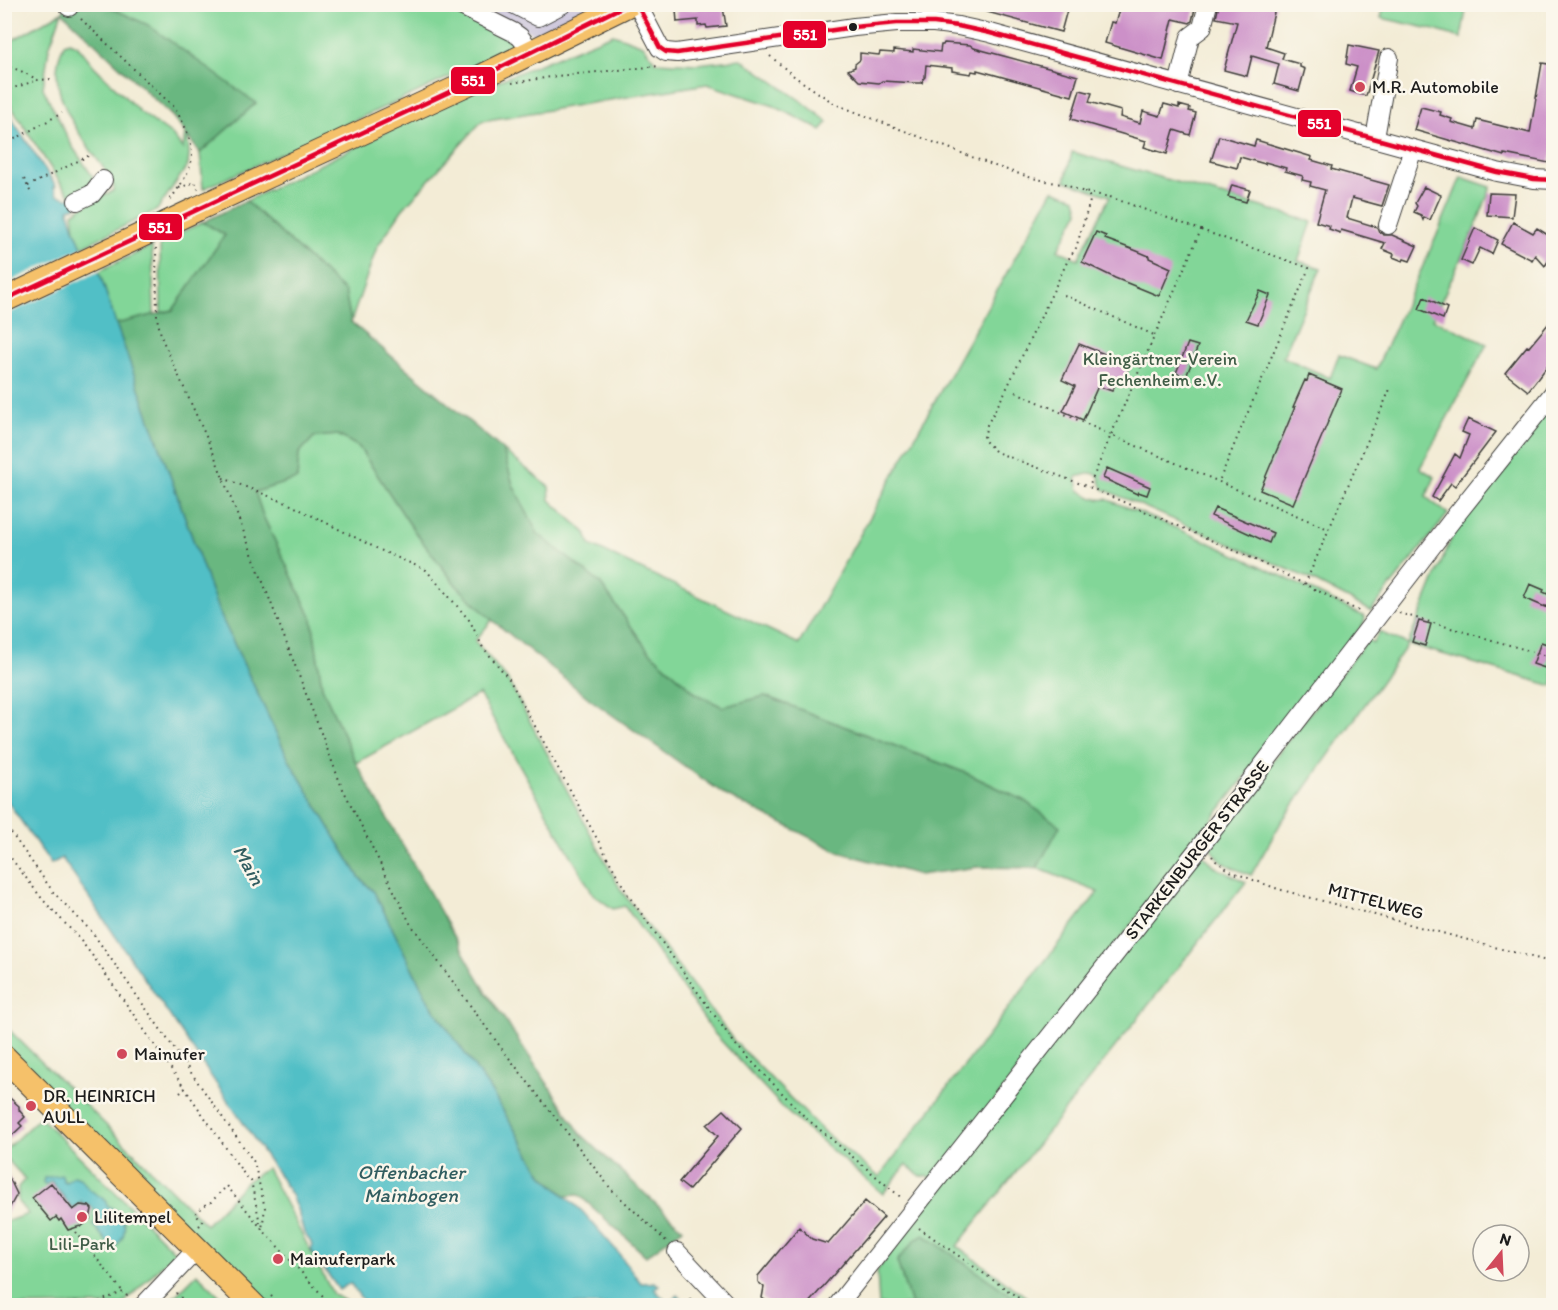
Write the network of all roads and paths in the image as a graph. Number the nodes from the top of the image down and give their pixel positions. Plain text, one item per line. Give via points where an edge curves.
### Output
1 (457, 4) edge
2 (513, 4) edge
3 (562, 4) edge
4 (629, 4) edge
5 (637, 4) edge
6 (1208, 4) edge
7 (67, 6) edge
8 (765, 40) junction
9 (532, 52) junction
10 (666, 52) junction
11 (1389, 58) dead end
12 (4, 66) edge
13 (52, 79) dead end
14 (38, 80) junction
15 (504, 85) dead end
16 (1178, 85) junction
17 (4, 91) edge
18 (63, 113) dead end
19 (1375, 138) junction
20 (4, 145) edge
21 (1413, 149) junction
22 (4, 152) edge
23 (7, 155) dead end
24 (88, 156) dead end
25 (24, 179) dead end
26 (103, 180) dead end
27 (1554, 180) edge
28 (195, 182) dead end
29 (28, 186) junction
30 (177, 189) junction
31 (1084, 192) junction
32 (31, 193) dead end
33 (77, 201) dead end
34 (165, 209) dead end
35 (1389, 225) dead end
36 (1201, 230) junction
37 (156, 240) dead end
38 (1064, 295) dead end
39 (4, 300) edge
40 (1154, 335) junction
41 (1391, 387) dead end
42 (1016, 392) dead end
43 (1554, 392) edge
44 (1111, 435) junction
45 (223, 478) junction
46 (1219, 481) junction
47 (1089, 487) junction
48 (1328, 529) junction
49 (1305, 584) junction
50 (1380, 615) junction
51 (1554, 658) edge
52 (4, 823) edge
53 (1202, 844) junction
54 (4, 849) edge
55 (23, 873) junction
56 (18, 876) dead end
57 (44, 900) junction
58 (39, 904) dead end
59 (66, 925) junction
60 (63, 928) dead end
61 (1554, 963) edge
62 (4, 1057) edge
63 (164, 1059) junction
64 (161, 1064) dead end
65 (184, 1088) junction
66 (180, 1093) dead end
67 (205, 1117) junction
68 (202, 1122) dead end
69 (224, 1145) junction
70 (220, 1149) dead end
71 (244, 1174) junction
72 (238, 1176) dead end
73 (910, 1213) junction
74 (203, 1222) dead end
75 (262, 1229) junction
76 (76, 1232) dead end
77 (196, 1249) junction
78 (677, 1252) joint
79 (123, 1292) junction
80 (137, 1302) edge
81 (87, 1305) edge
82 (254, 1305) edge
83 (332, 1305) edge
84 (728, 1305) edge
85 (837, 1305) edge
86 (1030, 1305) edge

1 - 9 street via 513,32
2 - 3 street via 538,17
4 - 9 main road
5 - 10 street via 660,48
6 - 16 street via 1202,28 1190,37
7 - 30 path via 174,106 184,122 192,155
8 - 10 street
8 - 16 street via 897,23 934,23 990,33
8 - 31 path via 769,55 835,104 995,166
9 - 39 main road, bridge
10 - 15 path via 660,66
11 - 19 street
12 - 14 path
13 - 14 path
14 - 17 path
16 - 19 street
18 - 20 path
19 - 21 street
21 - 27 street via 1497,172
21 - 35 street
22 - 23 path
24 - 29 path
25 - 29 path
26 - 33 street via 92,194
28 - 30 path
29 - 32 path
30 - 34 path
31 - 36 path via 1110,197
31 - 47 path via 1090,201 1076,248 984,436 996,452
36 - 40 path
36 - 46 path via 1309,268
37 - 45 path via 157,318 162,339
38 - 40 path
40 - 44 path
41 - 48 path
42 - 44 path
43 - 50 street, STARKENBURGER STRASSE
44 - 46 path
44 - 47 path
45 - 73 path via 289,504 426,570 470,621 483,646 509,679 628,895 735,1044 807,1118
45 - 78 path via 341,785 410,923 611,1189
46 - 48 path
47 - 49 path
48 - 49 path
49 - 50 path via 1367,614
50 - 51 path
50 - 53 street, STARKENBURGER STRASSE
52 - 75 path via 54,893 92,932 254,1162 265,1208
53 - 61 path, MITTELWEG via 1216,861 1233,872 1278,889
53 - 73 street, STARKENBURGER STRASSE
54 - 55 path
55 - 56 path
55 - 57 path
57 - 58 path
57 - 59 path
59 - 60 path
59 - 63 path
62 - 77 main road
63 - 64 path
63 - 65 path
65 - 66 path
65 - 67 path
67 - 68 path
67 - 69 path
69 - 70 path
69 - 71 path
71 - 72 path
71 - 75 path via 250,1181
73 - 85 street, STARKENBURGER STRASSE
73 - 86 path
74 - 75 path via 195,1215 226,1186
75 - 83 path
76 - 79 path
77 - 80 street
77 - 82 main road
78 - 84 street
79 - 80 path
79 - 81 path

